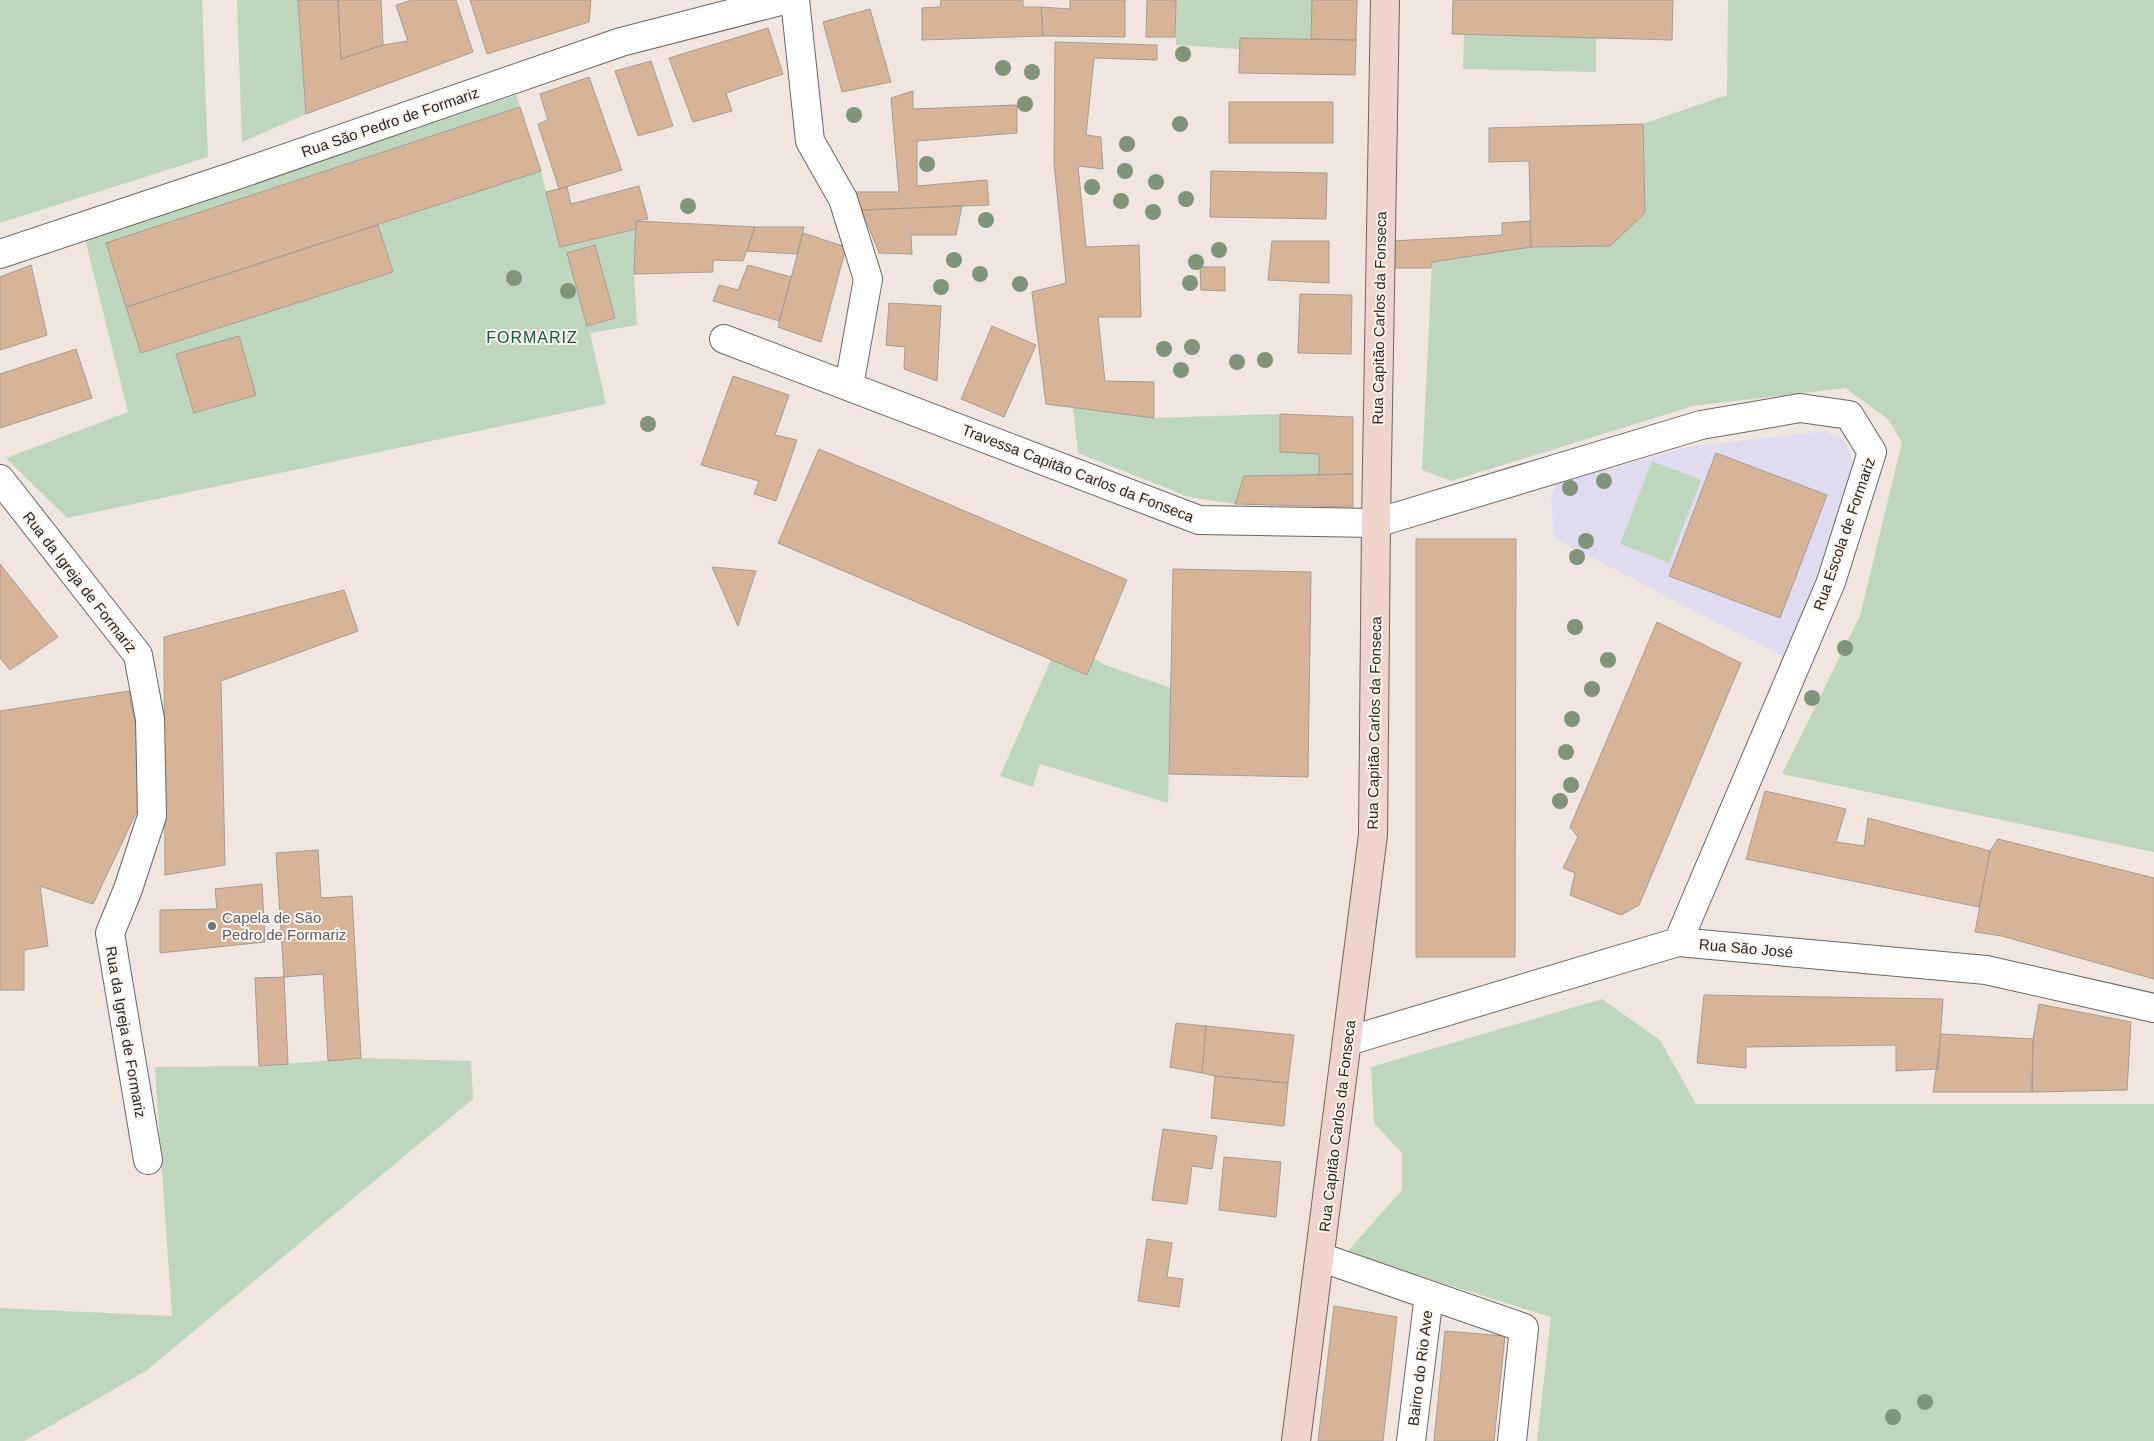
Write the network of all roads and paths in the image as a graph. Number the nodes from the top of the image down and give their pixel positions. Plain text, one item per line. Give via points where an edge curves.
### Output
1 (784, 0) edge
2 (795, 0) edge
3 (1385, 0) edge
4 (0, 254) edge
5 (724, 339) dead end
6 (849, 386) junction
7 (0, 479) edge
8 (1376, 523) junction
9 (1678, 942) junction
10 (2154, 1008) edge
11 (1348, 1041) junction
12 (148, 1160) dead end
13 (1320, 1257) junction
14 (1429, 1295) junction
15 (1296, 1441) edge
16 (1411, 1441) edge
17 (1512, 1441) edge

1 - 4 street, Rua São Pedro de Formariz via 621,42
2 - 6 street via 810,141 843,199 868,279
3 - 8 main road, Rua Capitão Carlos da Fonseca
5 - 6 street, Travessa Capitão Carlos da Fonseca
6 - 8 street, Travessa Capitão Carlos da Fonseca via 1199,520
7 - 12 street, Rua da Igreja de Formariz via 138,655 150,719 152,816 110,933
8 - 9 street, Rua Escola de Formariz via 1701,425 1800,408 1849,415 1872,452 1831,582
8 - 11 main road, Rua Capitão Carlos da Fonseca via 1373,835
9 - 10 street, Rua São José via 1986,970
9 - 11 street, Rua São José
11 - 13 main road, Rua Capitão Carlos da Fonseca
13 - 14 street, Bairro do Rio Ave
13 - 15 main road, Rua Capitão Carlos da Fonseca
14 - 16 street, Bairro do Rio Ave
14 - 17 street, Bairro do Rio Ave via 1524,1328

